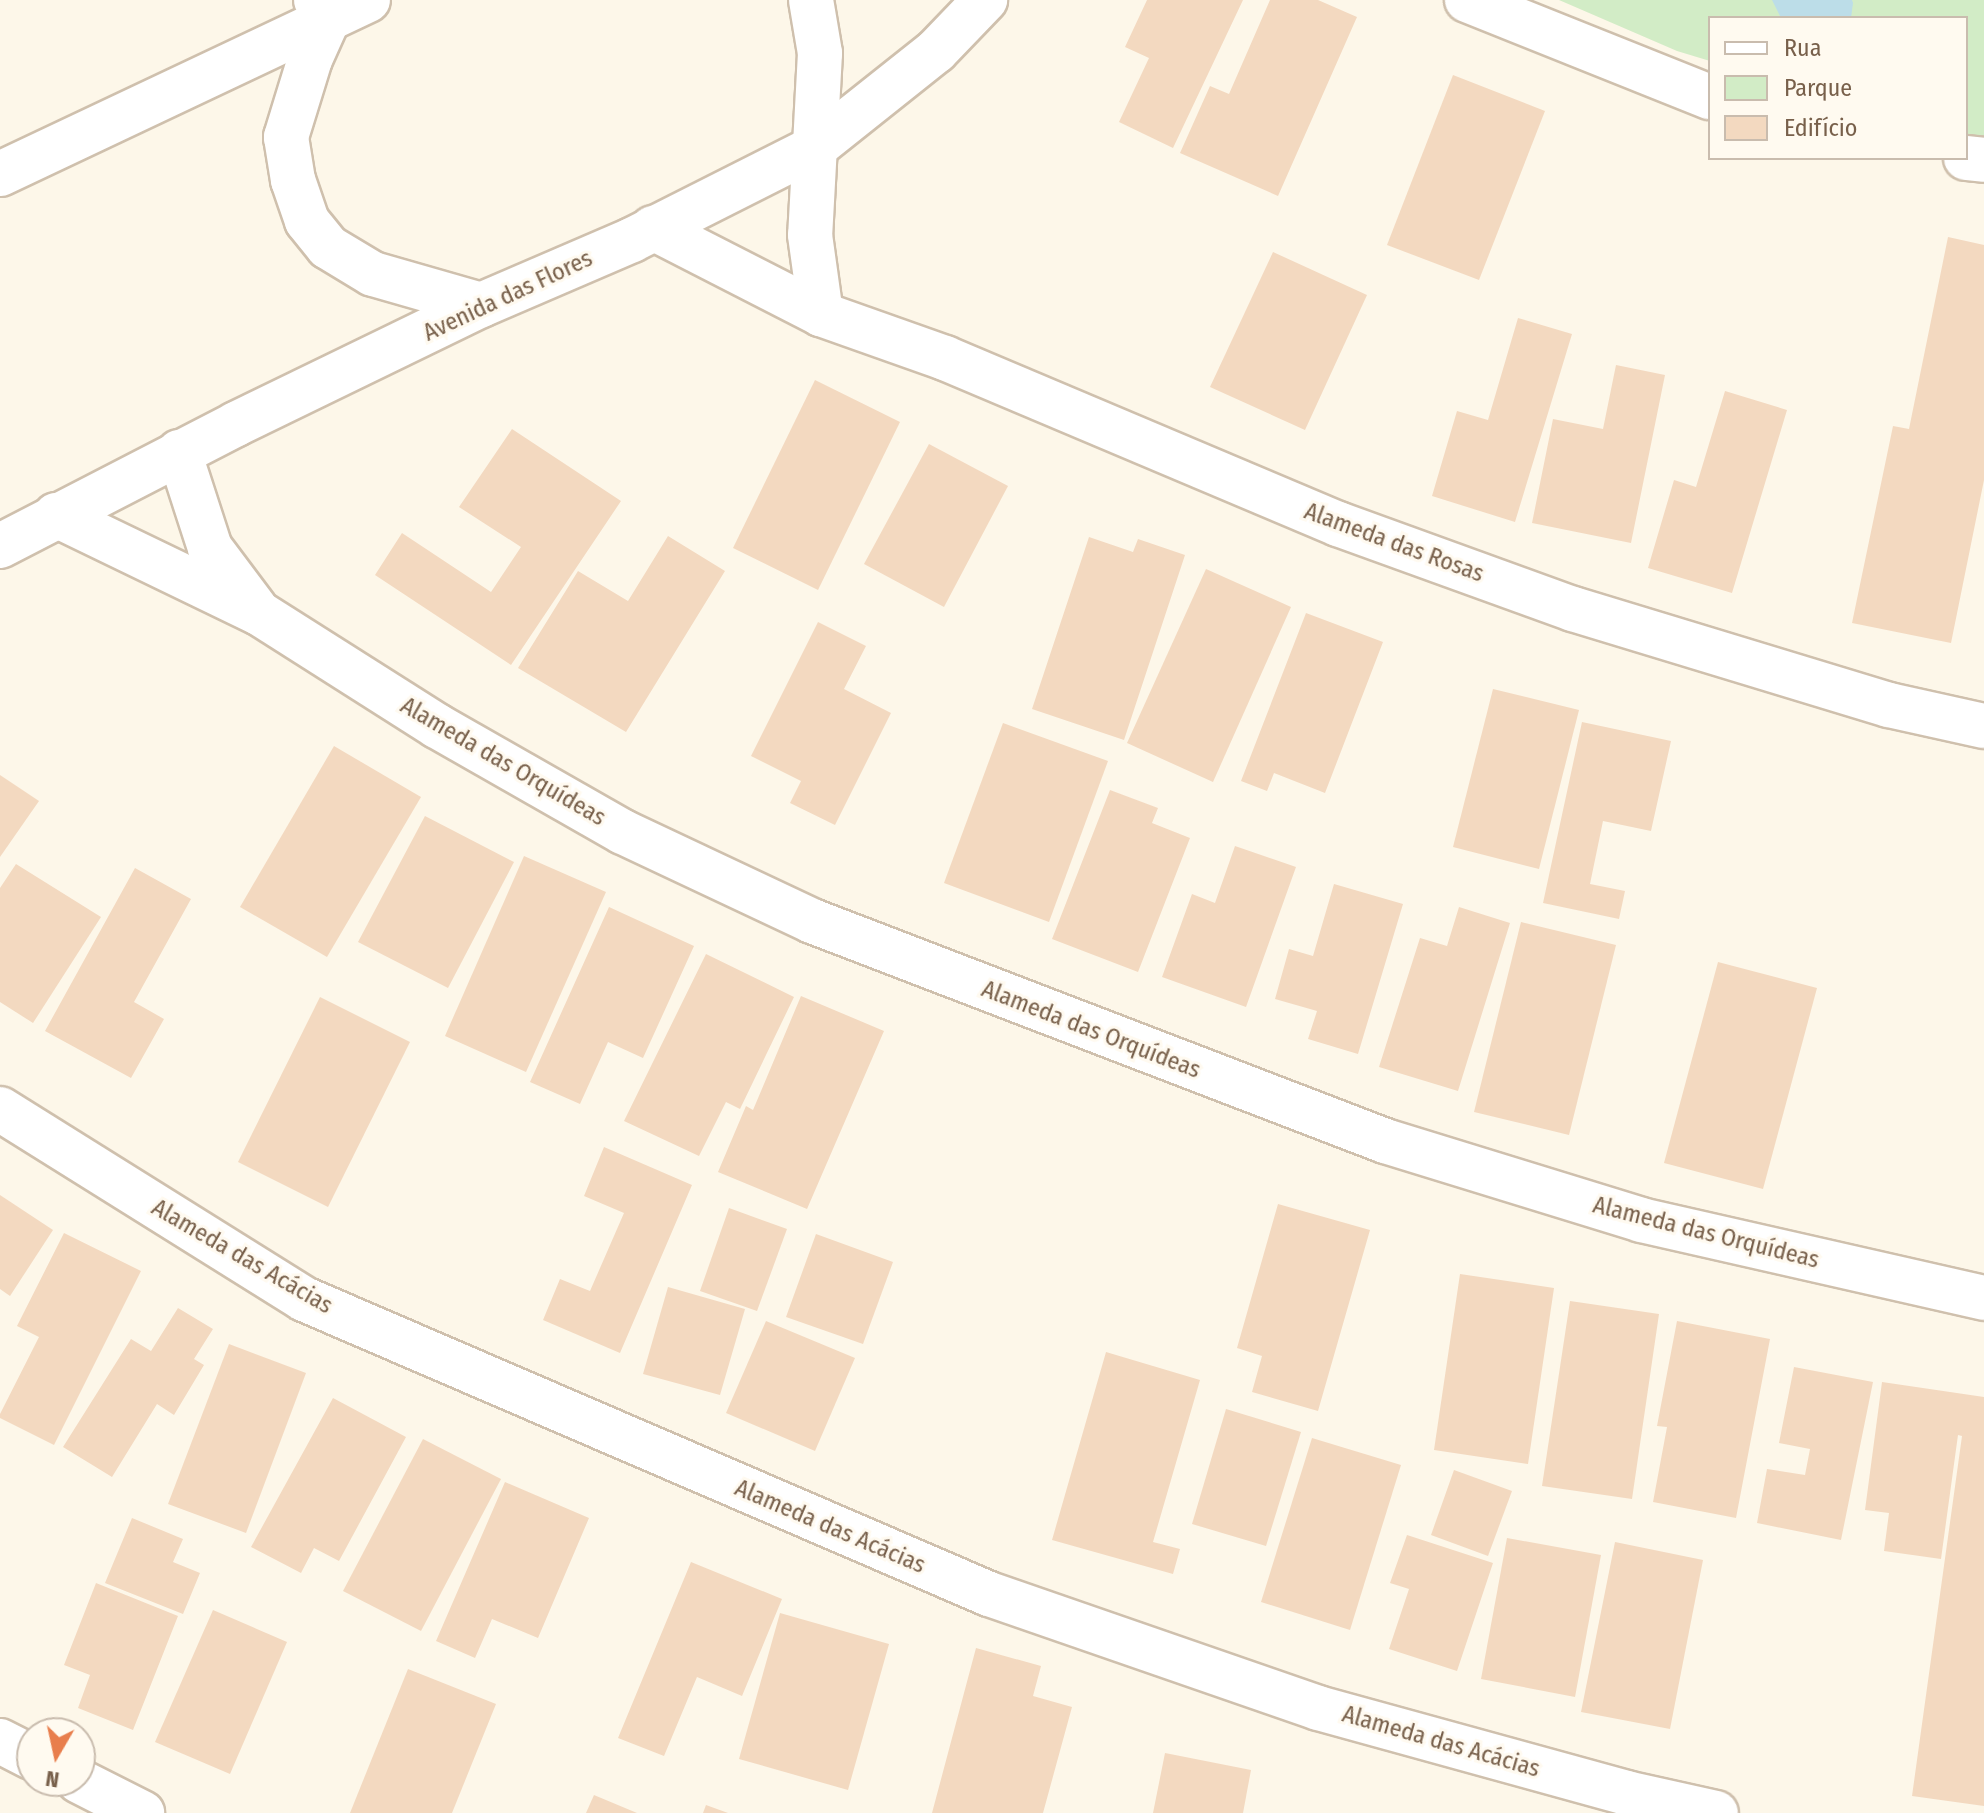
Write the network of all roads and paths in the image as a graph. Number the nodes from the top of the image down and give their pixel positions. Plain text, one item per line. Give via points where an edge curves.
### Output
1 (368, 0) edge
2 (811, 0) edge
3 (985, 0) edge
4 (1467, 0) edge
5 (322, 9) edge
6 (1708, 96) edge
7 (814, 148) junction
8 (0, 174) edge
9 (653, 228) junction
10 (481, 305) junction
11 (821, 314) junction
12 (179, 452) junction
13 (56, 515) junction
14 (0, 546) edge
15 (259, 613) junction
16 (1984, 726) edge
17 (0, 1109) edge
18 (1984, 1298) edge
19 (96, 1790) edge
20 (142, 1813) edge
21 (1716, 1813) edge

1 - 5 street
2 - 7 street via 820,53
3 - 7 street, Avenida das Flores via 936,51
4 - 6 street
5 - 8 street
5 - 10 street via 286,137 307,221 328,247 373,274
7 - 9 street, Avenida das Flores
7 - 11 street via 810,235
9 - 10 street, Avenida das Flores
9 - 11 street, Alameda das Rosas
10 - 12 street, Avenida das Flores
11 - 16 street, Alameda das Rosas via 945,358 1338,524 1573,609 1889,705
12 - 13 street, Avenida das Flores
12 - 15 street, Alameda das Orquídeas via 210,548
13 - 14 street, Avenida das Flores
13 - 15 street, Alameda das Orquídeas
15 - 18 street, Alameda das Orquídeas via 437,726 623,832 812,921 1385,1141 1641,1220
17 - 21 street, Alameda das Acácias via 304,1299 989,1594 1318,1708
19 - 20 street

